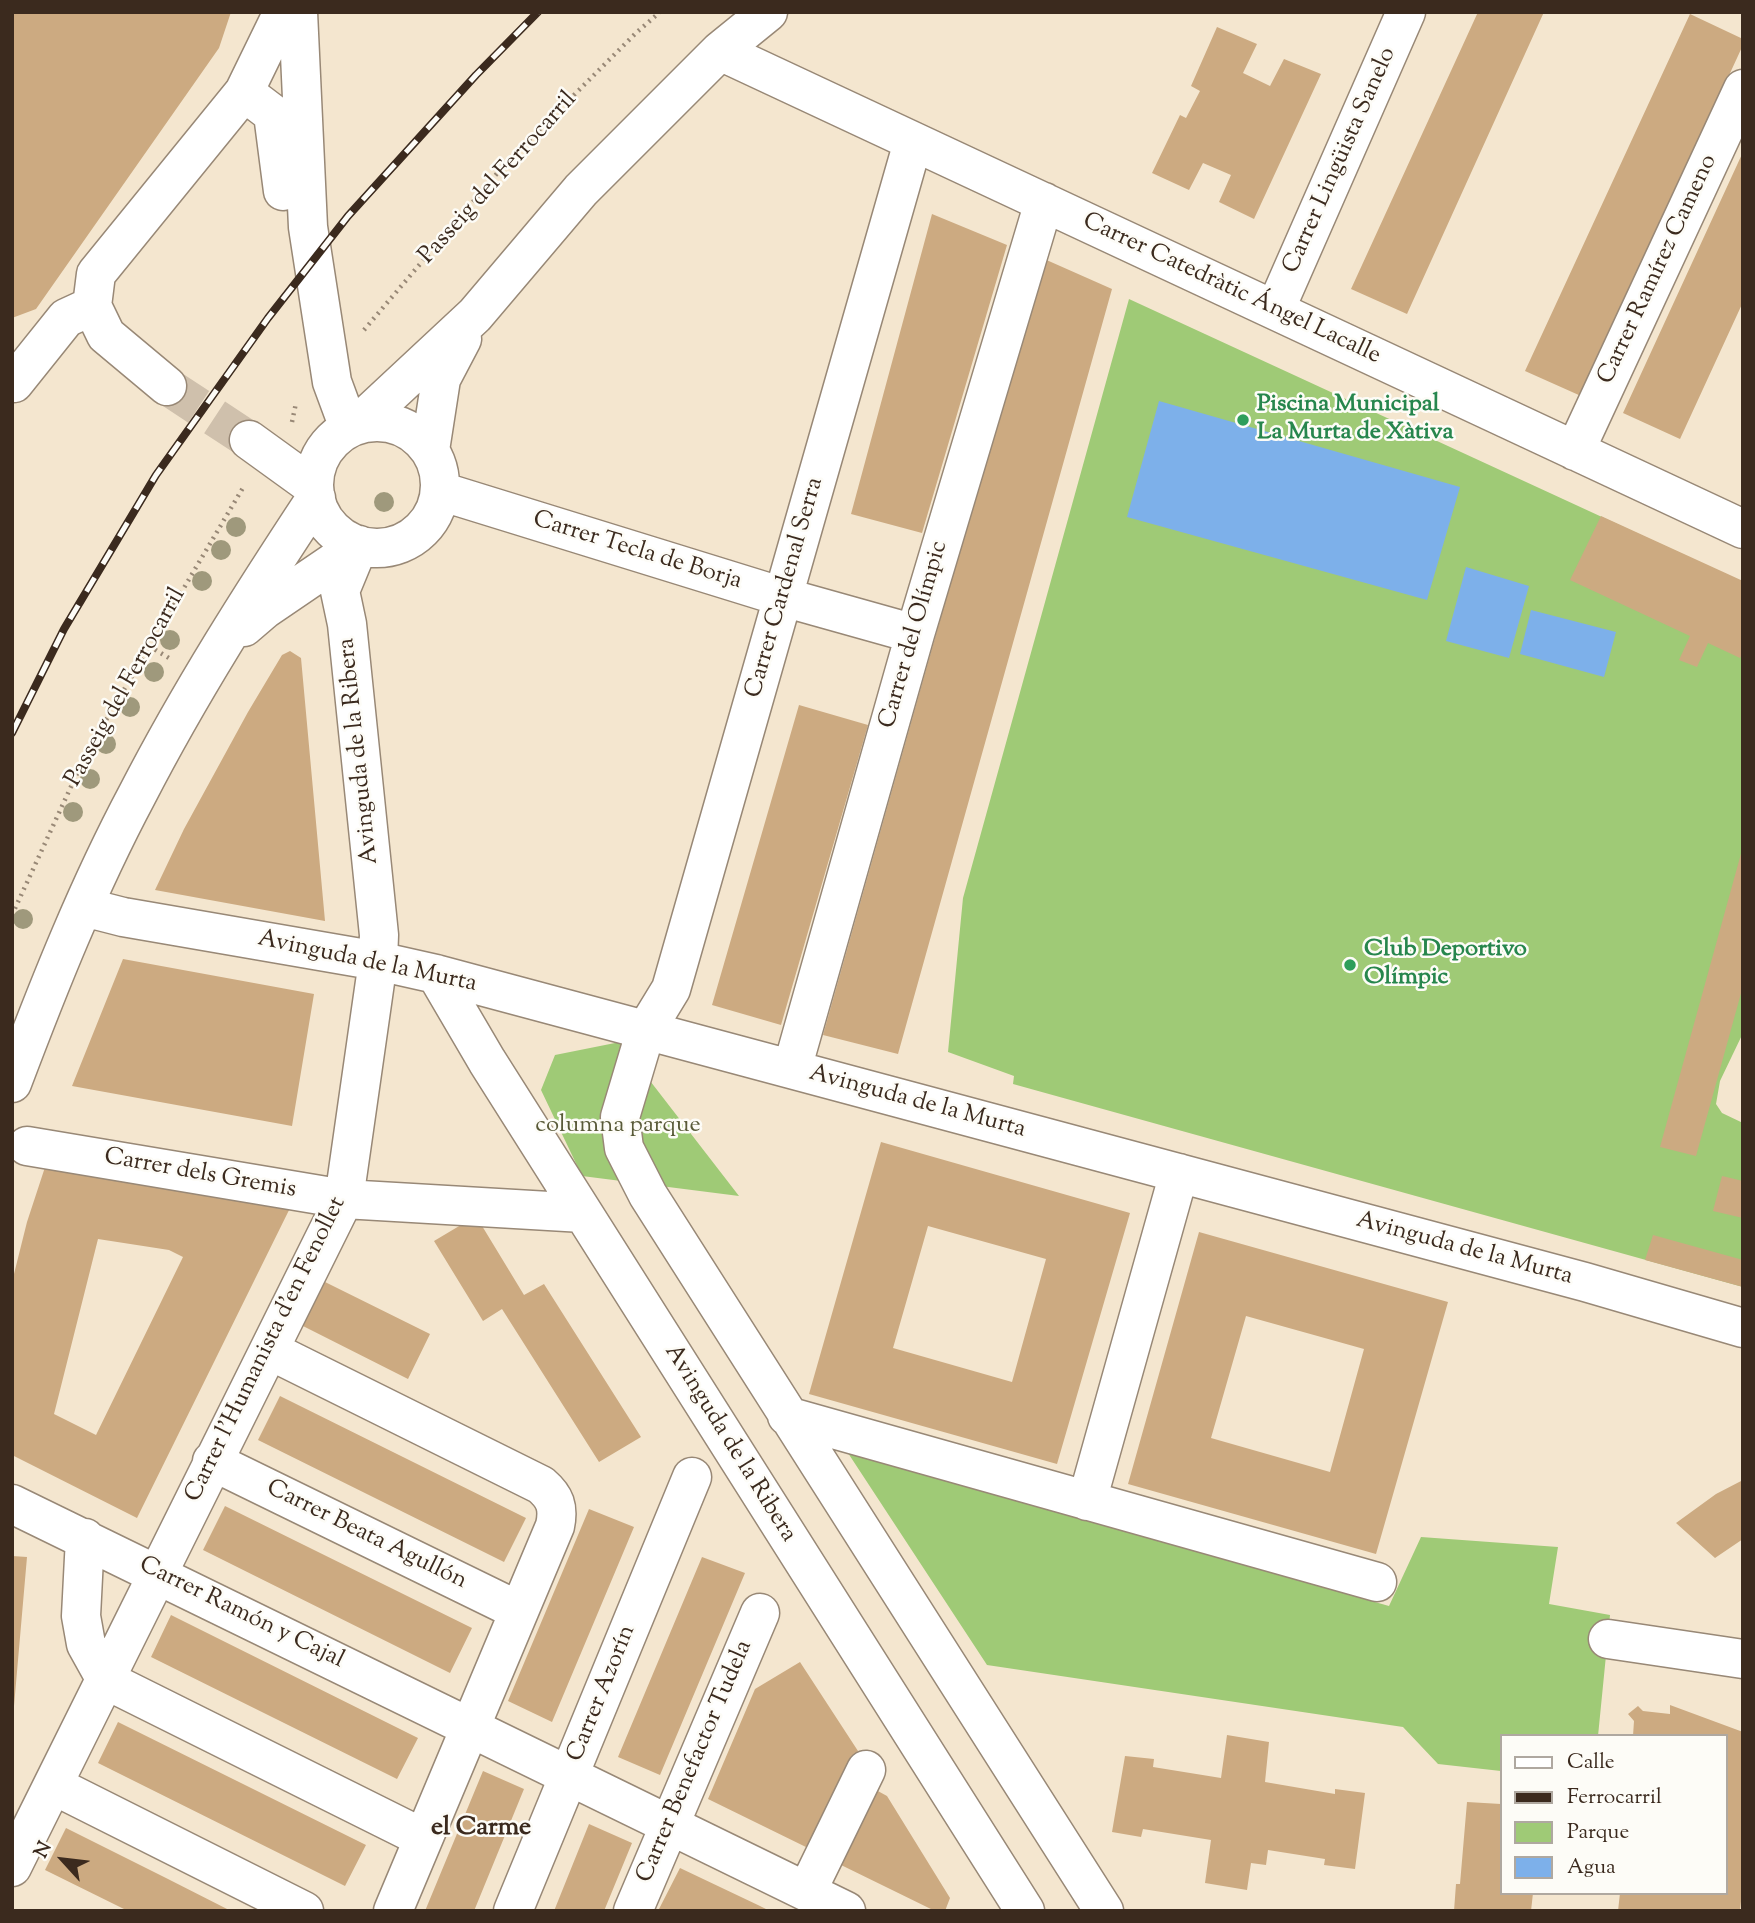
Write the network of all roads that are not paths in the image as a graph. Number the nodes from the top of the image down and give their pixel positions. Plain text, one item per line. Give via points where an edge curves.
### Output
1 (283, 12) edge
2 (298, 12) edge
3 (768, 12) edge
4 (1406, 12) edge
5 (720, 51) junction
6 (1743, 89) edge
7 (244, 92) junction
8 (913, 142) junction
9 (1044, 202) junction
10 (308, 227) junction
11 (92, 306) junction
12 (1275, 310) junction
13 (475, 315) junction
14 (14, 383) dead end
15 (167, 386) tunnel mouth
16 (353, 426) junction
17 (248, 440) tunnel mouth
18 (430, 450) junction
19 (1575, 451) junction
20 (440, 492) junction
21 (315, 493) junction
22 (1743, 529) edge
23 (359, 545) junction
24 (783, 597) junction
25 (915, 634) junction
26 (216, 652) junction
27 (84, 907) junction
28 (378, 961) junction
29 (436, 974) junction
30 (646, 1030) junction
31 (792, 1069) junction
32 (12, 1083) edge
33 (27, 1146) dead end
34 (1179, 1173) junction
35 (344, 1199) junction
36 (583, 1213) junction
37 (1743, 1328) edge
38 (269, 1350) junction
39 (787, 1416) junction
40 (212, 1461) junction
41 (692, 1477) dead end
42 (1087, 1501) junction
43 (12, 1504) edge
44 (85, 1538) junction
45 (159, 1574) junction
46 (1377, 1582) dead end
47 (519, 1611) junction
48 (760, 1612) dead end
49 (1608, 1639) dead end
50 (1743, 1659) edge
51 (106, 1680) junction
52 (470, 1726) junction
53 (866, 1770) dead end
54 (569, 1776) junction
55 (53, 1785) junction
56 (670, 1823) junction
57 (423, 1838) junction
58 (12, 1867) edge
59 (807, 1891) junction
60 (304, 1911) edge
61 (393, 1911) edge
62 (513, 1911) edge
63 (633, 1911) edge
64 (846, 1911) edge
65 (1025, 1911) edge
66 (1104, 1911) edge

1 - 7 street
2 - 10 street
3 - 5 street
4 - 12 street, Carrer Lingüista Sanelo
5 - 8 street, Carrer Catedràtic Ángel Lacalle
5 - 13 street via 581,190
6 - 19 street, Carrer Ramírez Cameno
7 - 10 street via 273,114 284,208
7 - 11 street via 96,274
8 - 9 street, Carrer Catedràtic Ángel Lacalle
8 - 24 street, Carrer Cardenal Serra
9 - 12 street, Carrer Catedràtic Ángel Lacalle
9 - 25 street, Carrer del Olímpic
10 - 16 street via 332,382
11 - 14 street via 66,318
11 - 15 street via 106,335
12 - 19 street, Carrer Catedràtic Ángel Lacalle
13 - 16 street
13 - 18 street via 441,379
16 - 18 street via 377,421 397,425 416,435
16 - 21 street via 323,453 316,469
17 - 21 street
18 - 20 street via 439,470
19 - 22 street, Carrer Catedràtic Ángel Lacalle
20 - 23 street via 431,517 412,538 377,548
20 - 24 street, Carrer Tecla de Borja
21 - 23 street via 330,528
21 - 26 street
23 - 26 street via 265,609
23 - 28 street, Avinguda de la Ribera via 340,591 378,922
24 - 25 street, Carrer Tecla de Borja
24 - 30 street, Carrer Cardenal Serra via 671,989
25 - 31 street, Carrer del Olímpic
26 - 27 street via 136,795
27 - 28 street, Avinguda de la Murta
27 - 32 street
28 - 29 street, Avinguda de la Murta
28 - 35 street, Carrer l'Humanista d'en Fenollet
29 - 30 street, Avinguda de la Murta
29 - 36 street, Avinguda de la Ribera
30 - 31 street, Avinguda de la Murta
30 - 39 street via 620,1117 624,1148 648,1195
31 - 34 street, Avinguda de la Murta
33 - 35 street, Carrer dels Gremis
34 - 37 street, Avinguda de la Murta
34 - 42 street
35 - 36 street, Carrer dels Gremis
35 - 38 street, Carrer l'Humanista d'en Fenollet
36 - 65 street, Avinguda de la Ribera
38 - 40 street, Carrer l'Humanista d'en Fenollet
38 - 47 street via 550,1493 558,1510 555,1525
39 - 42 street
39 - 66 street
40 - 45 street, Carrer l'Humanista d'en Fenollet
40 - 47 street, Carrer Beata Agullón
41 - 54 street, Carrer Azorín
42 - 46 street
43 - 44 street, Carrer Ramón y Cajal
44 - 45 street, Carrer Ramón y Cajal
44 - 51 street via 81,1616 86,1644
45 - 51 street, Carrer l'Humanista d'en Fenollet
45 - 52 street, Carrer Ramón y Cajal
47 - 52 street
48 - 56 street, Carrer Benefactor Tudela
49 - 50 street
51 - 55 street, Carrer l'Humanista d'en Fenollet
51 - 57 street
52 - 54 street, Carrer Ramón y Cajal
52 - 57 street
53 - 59 street
54 - 56 street, Carrer Ramón y Cajal
54 - 62 street, Carrer Azorín
55 - 58 street, Carrer l'Humanista d'en Fenollet
55 - 60 street
56 - 59 street, Carrer Ramón y Cajal
56 - 63 street, Carrer Benefactor Tudela
57 - 61 street
59 - 64 street, Carrer Ramón y Cajal

